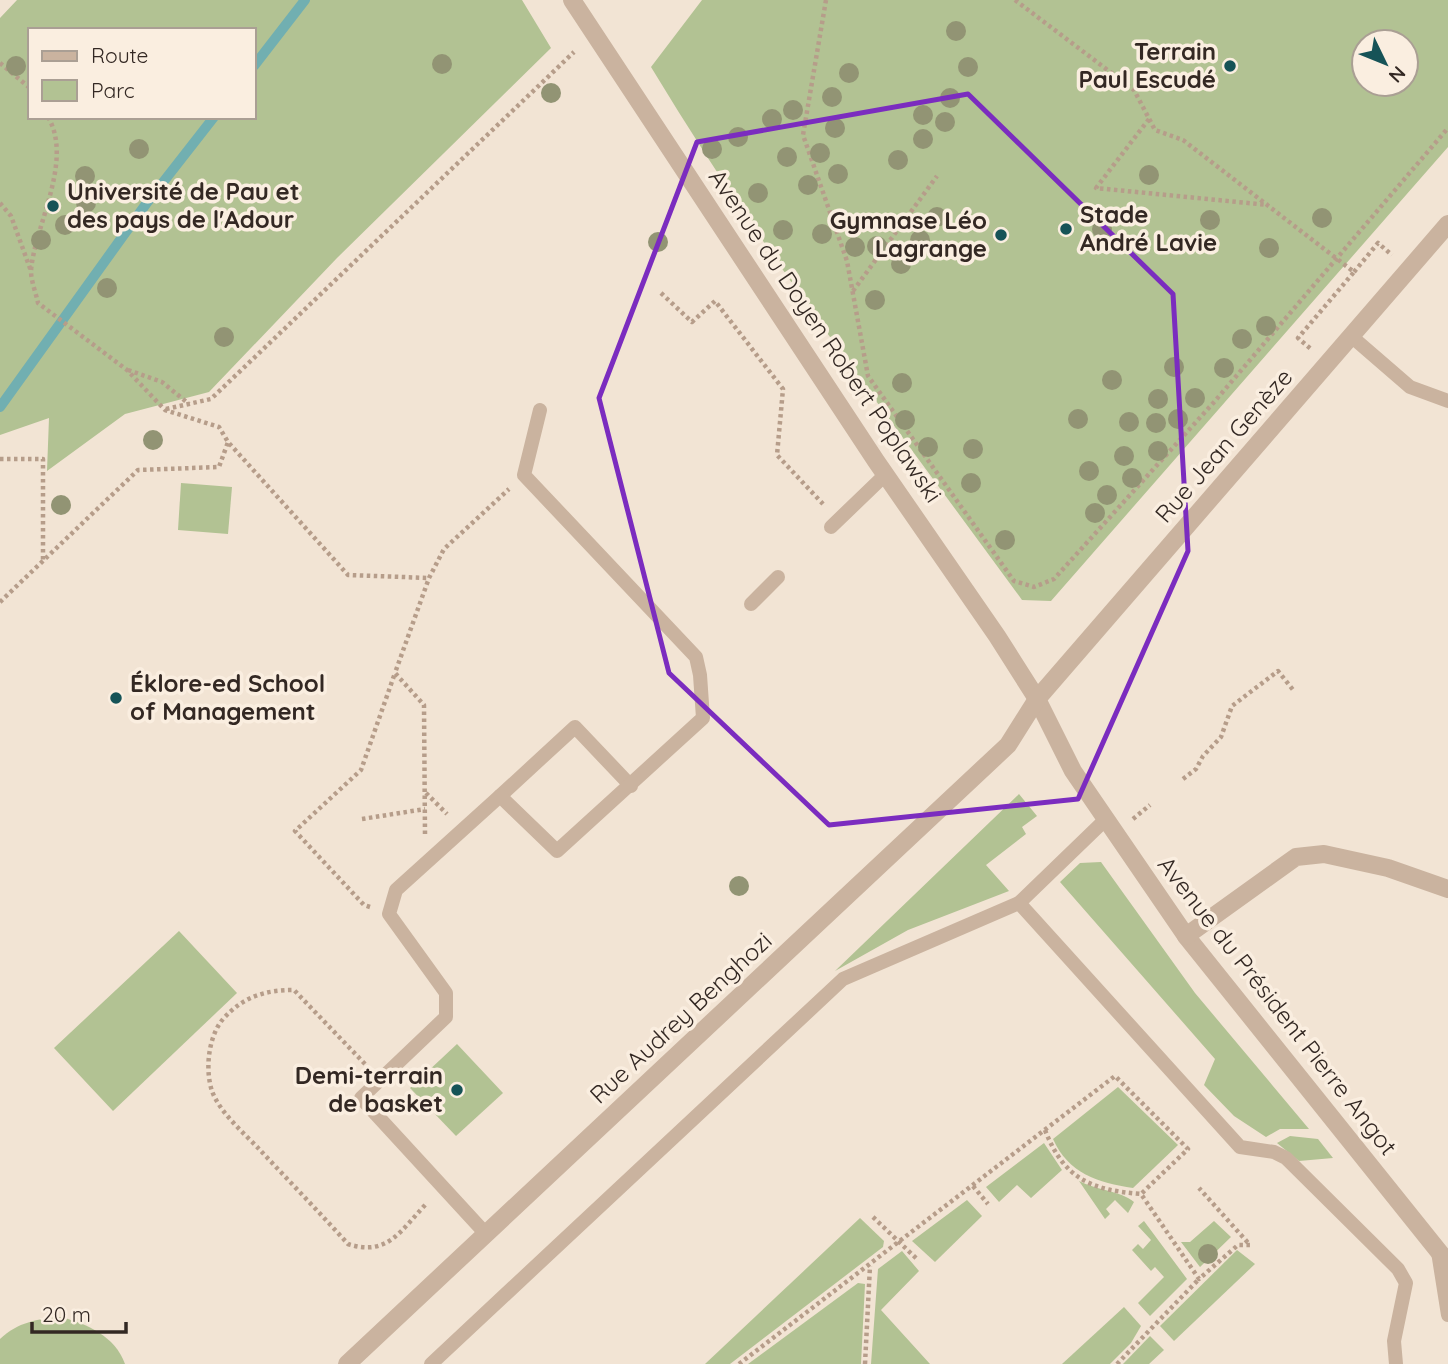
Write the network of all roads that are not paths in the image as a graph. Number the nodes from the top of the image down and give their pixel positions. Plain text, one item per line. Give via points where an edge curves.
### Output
1 (572, 0) edge
2 (1448, 224) edge
3 (1351, 336) junction
4 (1448, 401) edge
5 (540, 410) dead end
6 (886, 474) junction
7 (835, 523) road end
8 (778, 577) dead end
9 (751, 604) dead end
10 (1037, 699) junction
11 (631, 786) junction
12 (500, 796) junction
13 (1106, 819) junction
14 (1448, 888) edge
15 (1019, 903) junction
16 (1186, 936) junction
17 (486, 1234) junction
18 (1443, 1257) edge
19 (1448, 1315) edge
20 (347, 1364) edge
21 (431, 1364) edge
22 (1396, 1364) edge

1 - 6 street, Avenue du Doyen Robert Poplawski
2 - 3 street, Rue Jean Genèze
3 - 4 lane via 1410,387
3 - 10 street, Rue Jean Genèze
5 - 11 lane via 524,475 695,657 700,675 703,718
6 - 7 lane
6 - 10 street, Avenue du Doyen Robert Poplawski
8 - 9 lane
10 - 13 street, Avenue du Président Pierre Angot via 1073,771
10 - 17 street, Rue Audrey Benghozi via 1009,745
11 - 12 lane via 557,851
11 - 12 lane via 575,727
12 - 17 lane via 396,890 389,914 446,992 446,1017 361,1098
13 - 15 lane
13 - 16 street, Avenue du Président Pierre Angot
14 - 16 street via 1324,854 1296,857
15 - 21 lane via 843,979
15 - 22 lane via 1240,1147 1286,1158 1398,1269 1406,1283 1394,1340
16 - 18 street, Avenue du Président Pierre Angot
17 - 20 street, Rue Audrey Benghozi
18 - 19 lane

